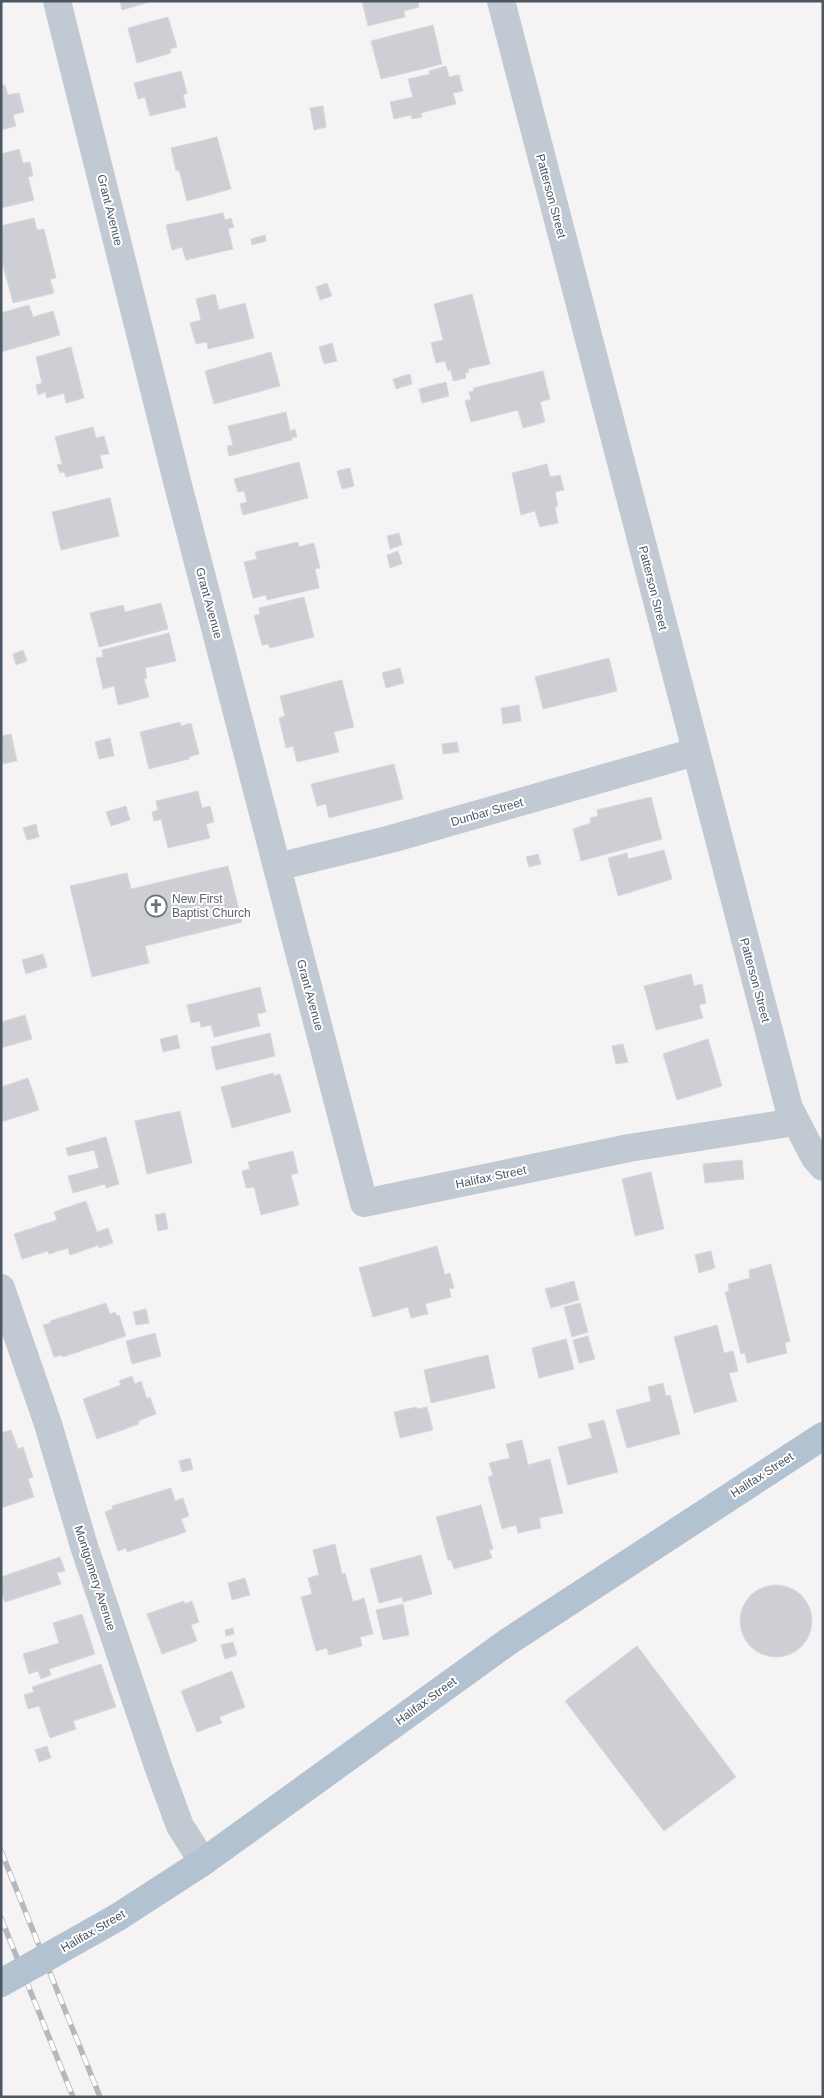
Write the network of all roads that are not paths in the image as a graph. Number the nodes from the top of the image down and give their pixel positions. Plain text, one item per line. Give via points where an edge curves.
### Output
1 (57, 1) edge
2 (501, 1) edge
3 (695, 752) junction
4 (278, 868) junction
5 (795, 1122) junction
6 (823, 1167) edge
7 (364, 1203) joint
8 (1, 1288) edge
9 (823, 1436) edge
10 (203, 1862) junction
11 (1, 1983) edge

1 - 4 street, Grant Avenue
2 - 3 street, Patterson Street
3 - 4 street, Dunbar Street
3 - 5 street, Patterson Street
4 - 7 street, Grant Avenue
5 - 6 street, Patterson Street
5 - 7 street, Halifax Street via 629,1148
8 - 10 street, Montgomery Avenue via 158,1766 180,1826
9 - 10 main road, Halifax Street via 509,1640
10 - 11 main road, Halifax Street, bridge via 118,1917

